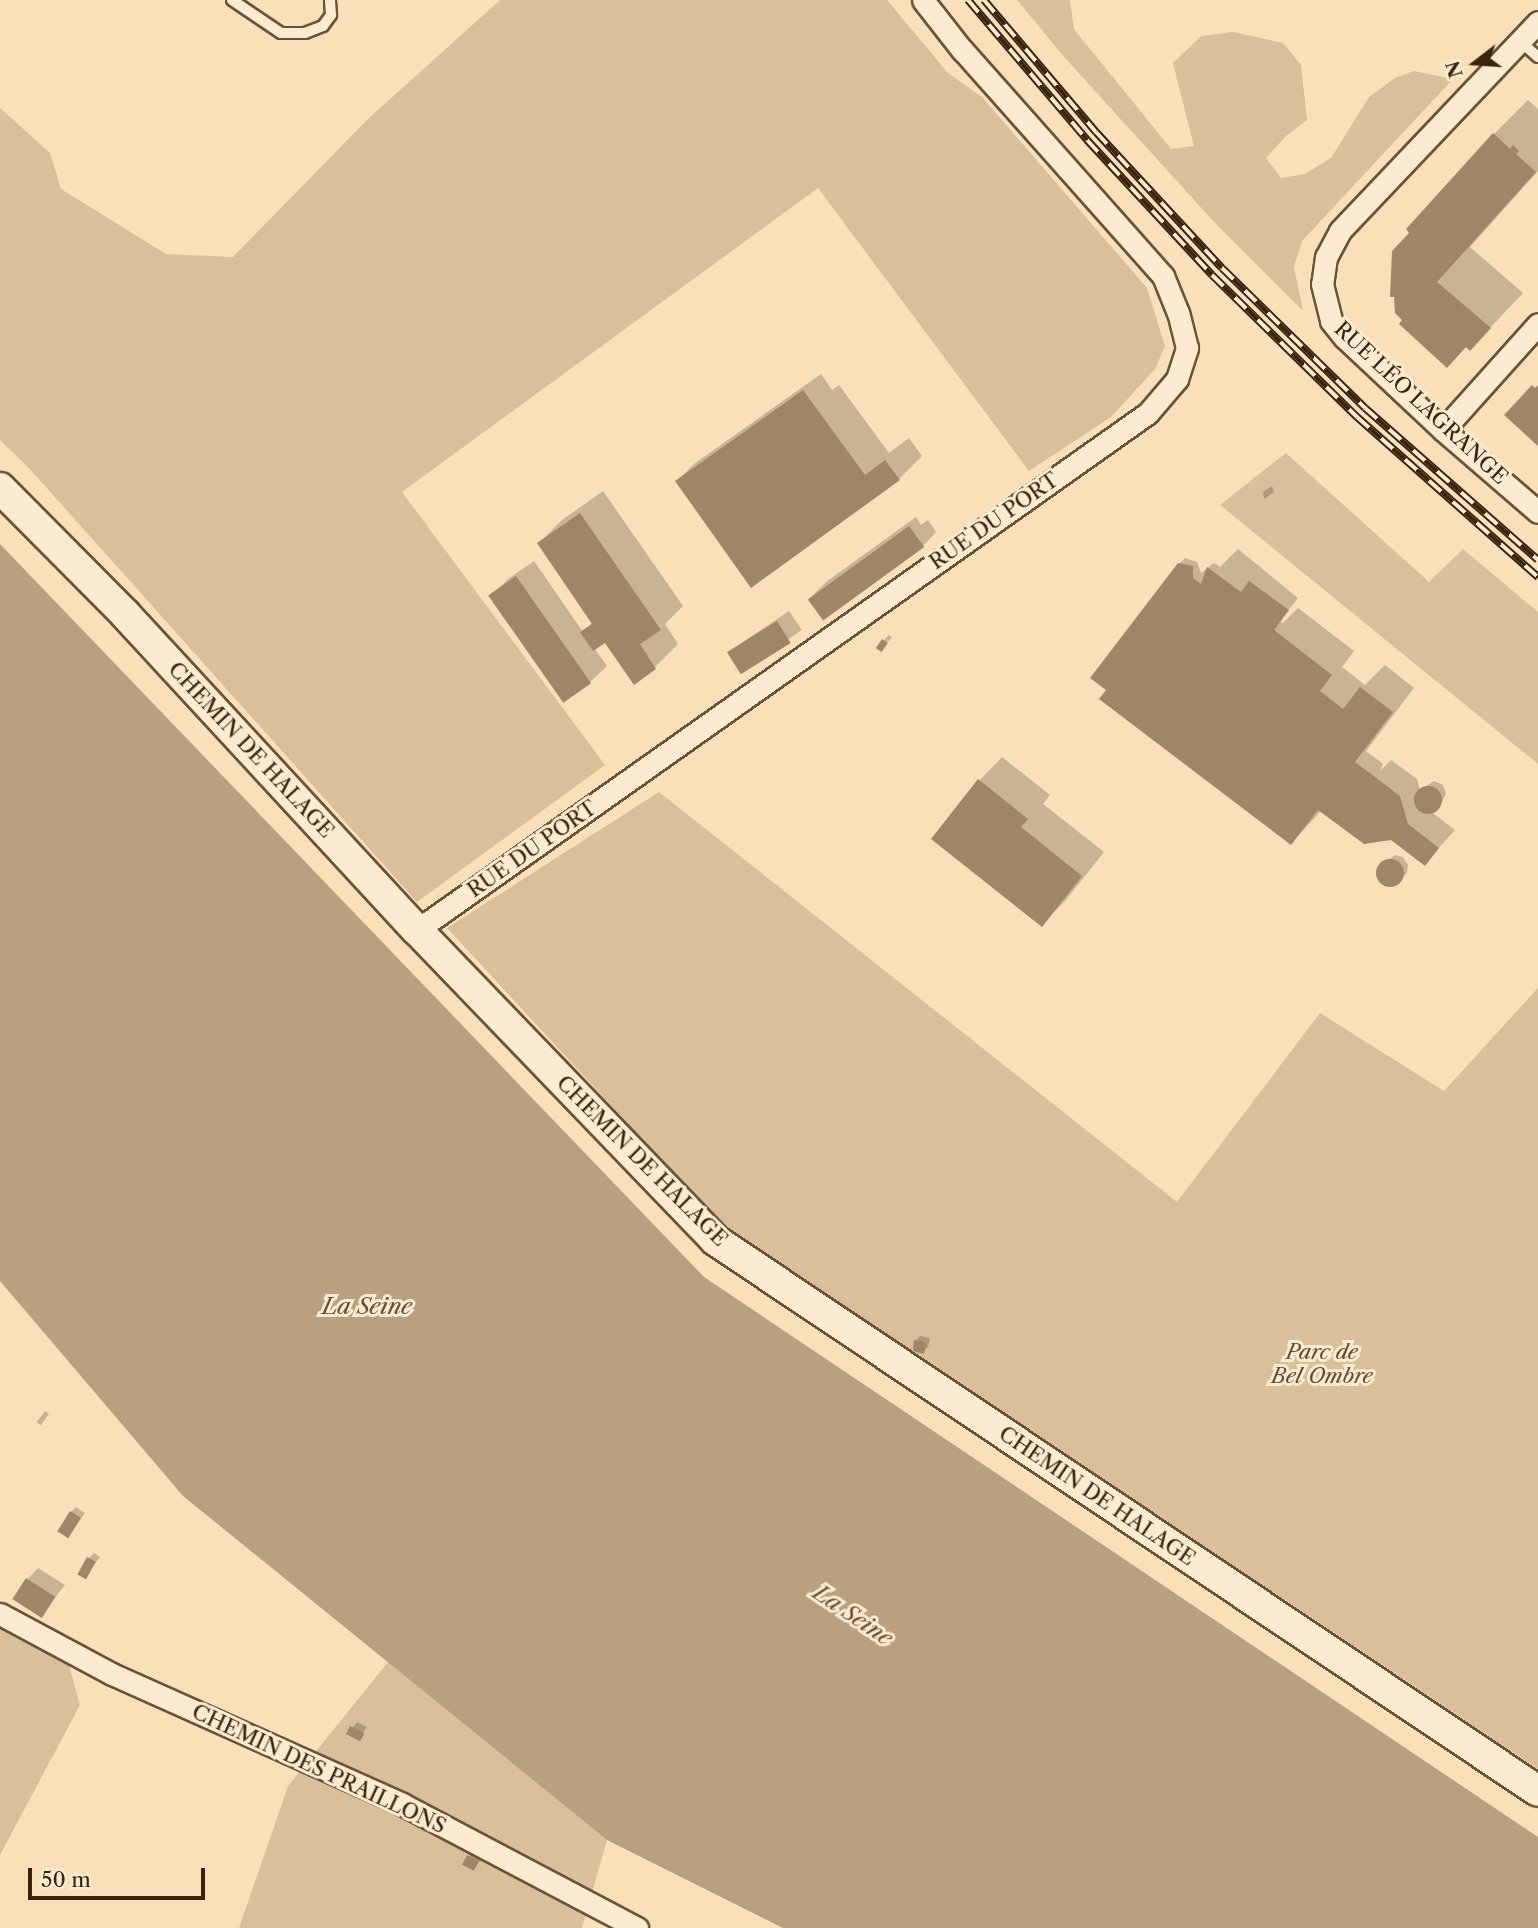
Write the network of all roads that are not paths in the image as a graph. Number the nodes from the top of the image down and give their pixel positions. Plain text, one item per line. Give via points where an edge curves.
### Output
1 (232, 0) edge
2 (330, 0) edge
3 (923, 0) edge
4 (1538, 22) edge
5 (1520, 41) junction
6 (1538, 57) edge
7 (1538, 324) edge
8 (1443, 430) junction
9 (0, 488) edge
10 (1538, 512) edge
11 (417, 930) junction
12 (0, 1614) edge
13 (1538, 1791) edge
14 (637, 1928) edge

1 - 2 lane via 281,33 305,33 323,26 331,15
3 - 11 street, RUE DU PORT via 1163,276 1187,348 1177,379 1148,412
4 - 5 street
5 - 6 lane
5 - 8 street, RUE LÉO LAGRANGE via 1340,231 1326,257 1322,284 1331,321
7 - 8 street
8 - 10 street, RUE LÉO LAGRANGE
9 - 11 street, CHEMIN DE HALAGE via 125,614
11 - 13 street, CHEMIN DE HALAGE via 715,1240
12 - 14 street, CHEMIN DES PRAILLONS via 112,1674 402,1804

